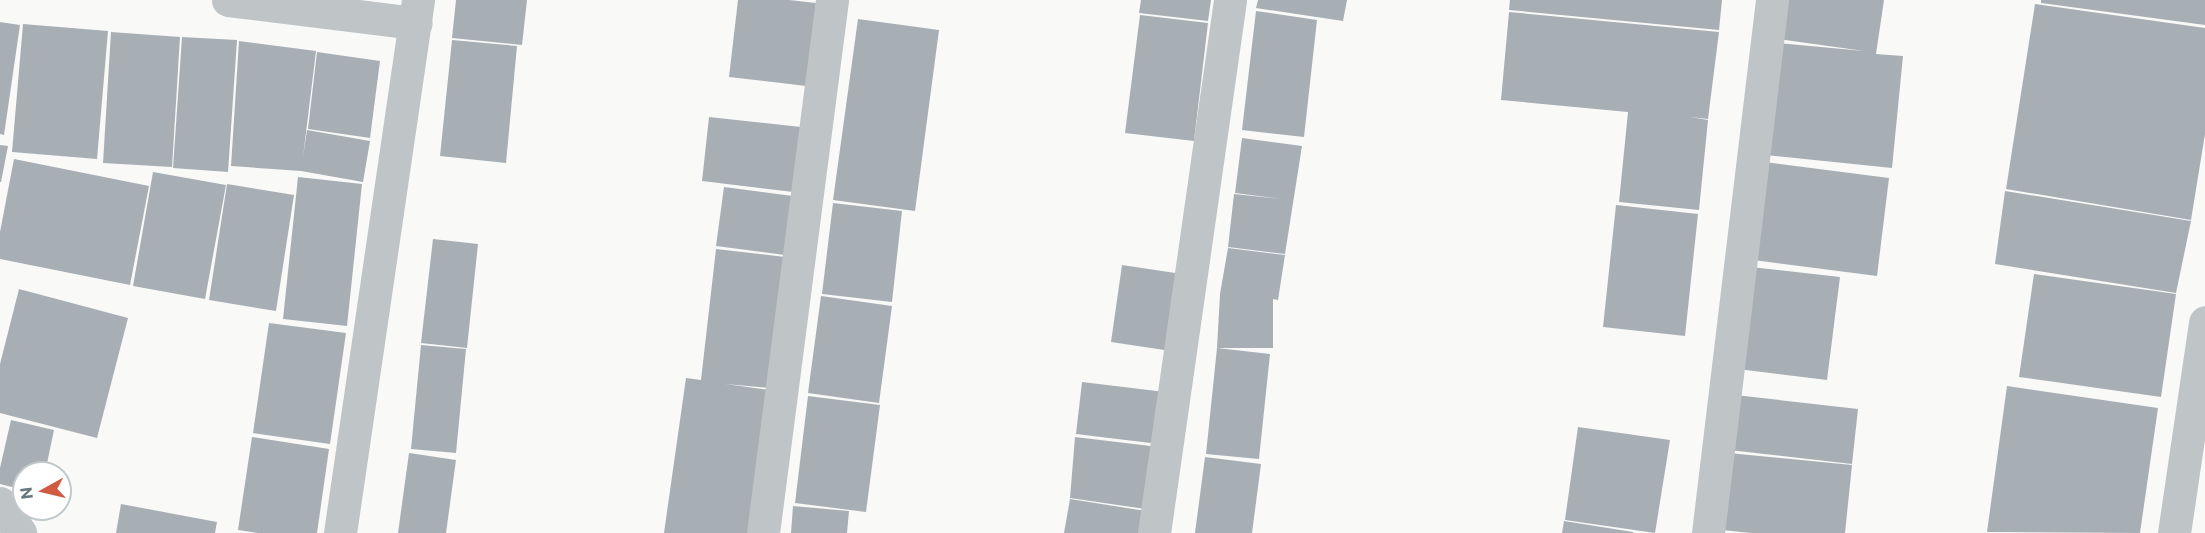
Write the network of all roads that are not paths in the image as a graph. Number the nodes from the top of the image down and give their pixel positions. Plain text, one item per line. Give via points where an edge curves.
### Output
1 (228, 0) edge
2 (832, 0) edge
3 (1230, 0) edge
4 (1772, 0) edge
5 (417, 11) edge
6 (2205, 322) edge
7 (0, 503) edge
8 (20, 533) edge
9 (340, 533) edge
10 (763, 533) edge
11 (1154, 533) edge
12 (1708, 533) edge
13 (2174, 533) edge

1 - 5 street
2 - 10 street
3 - 11 street
4 - 12 street
5 - 9 street
6 - 13 street
7 - 8 street

